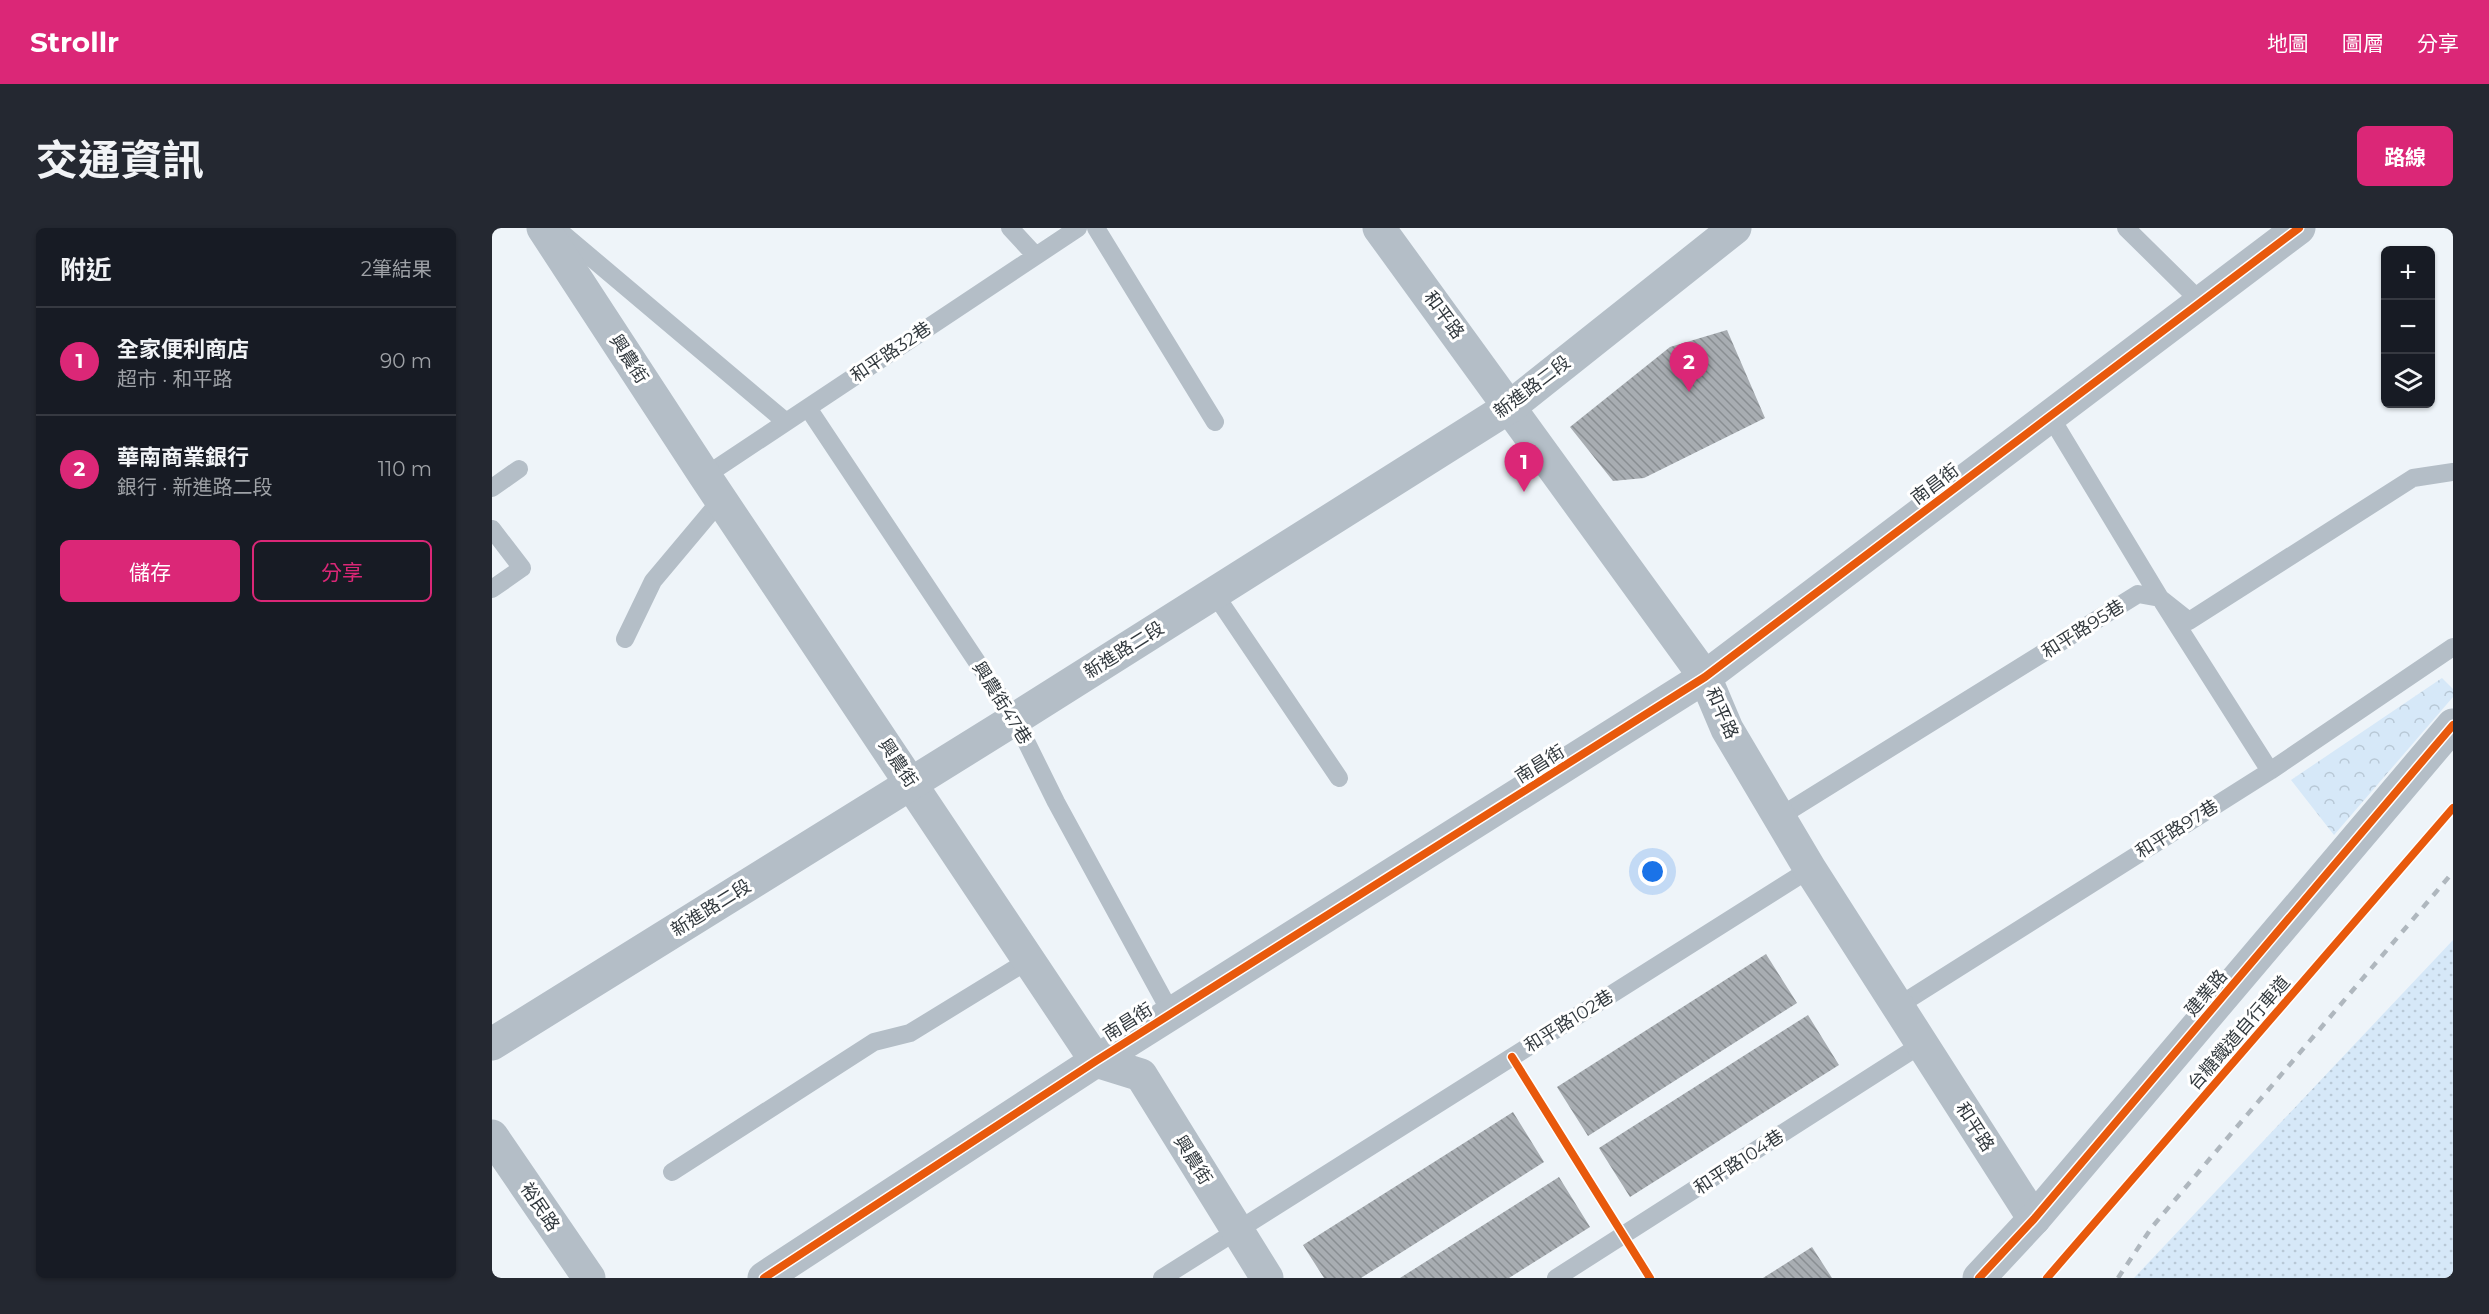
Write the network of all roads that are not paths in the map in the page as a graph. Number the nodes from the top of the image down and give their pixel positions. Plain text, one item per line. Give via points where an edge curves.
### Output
1 (543, 228) edge
2 (556, 228) edge
3 (1010, 228) edge
4 (1096, 228) edge
5 (1379, 228) edge
6 (1735, 228) edge
7 (2126, 228) edge
8 (2299, 228) edge
9 (1073, 230) edge
10 (1036, 256) junction
11 (2201, 302) junction
12 (1510, 406) junction
13 (808, 408) junction
14 (2050, 416) junction
15 (786, 422) junction
16 (1215, 422) dead end
17 (519, 469) dead end
18 (2453, 472) edge
19 (492, 488) edge
20 (713, 488) junction
21 (492, 529) edge
22 (492, 589) edge
23 (1214, 593) junction
24 (2160, 598) junction
25 (625, 639) dead end
26 (2453, 647) edge
27 (1705, 677) junction
28 (1015, 719) junction
29 (2453, 725) edge
30 (2270, 771) junction
31 (1339, 778) dead end
32 (911, 783) junction
33 (1779, 817) junction
34 (1810, 869) junction
35 (1029, 960) junction
36 (1898, 1006) junction
37 (1171, 1013) junction
38 (492, 1044) edge
39 (1922, 1044) junction
40 (1096, 1061) junction
41 (492, 1136) edge
42 (672, 1172) dead end
43 (2034, 1219) junction
44 (1237, 1230) junction
45 (589, 1278) edge
46 (764, 1278) edge
47 (1162, 1278) edge
48 (1267, 1278) edge
49 (1556, 1278) edge
50 (1979, 1278) edge

1 - 20 street, 興農街
2 - 15 lane
3 - 10 lane
4 - 16 lane
5 - 12 street, 和平路
6 - 12 street, 新進路二段
7 - 11 lane
8 - 11 street, 南昌街
9 - 10 lane, 和平路32巷
10 - 13 lane, 和平路32巷
11 - 14 street, 南昌街
12 - 23 street, 新進路二段
12 - 27 street, 和平路
13 - 15 lane, 和平路32巷
13 - 28 lane, 興農街47巷
14 - 24 lane
14 - 27 street, 南昌街
15 - 20 lane, 和平路32巷
17 - 19 lane
18 - 24 lane via 2414,478 2189,621
20 - 25 lane, 和平路32巷 via 653,581
20 - 32 street, 興農街
21 - 22 lane via 522,568
23 - 28 street, 新進路二段
23 - 31 lane
24 - 30 lane
24 - 33 lane, 和平路95巷 via 2138,594
26 - 30 lane, 和平路97巷
27 - 33 street, 和平路 via 1726,729
27 - 37 street, 南昌街
28 - 32 street, 新進路二段
28 - 37 lane, 興農街47巷
29 - 43 street, 建業路
30 - 36 lane, 和平路97巷
32 - 35 street, 興農街
32 - 38 street, 新進路二段
33 - 34 street, 和平路
34 - 36 street, 和平路
34 - 44 lane, 和平路102巷
35 - 40 street, 興農街
35 - 42 lane via 910,1033 874,1042
36 - 39 street, 和平路
37 - 40 street, 南昌街
39 - 43 street, 和平路
39 - 49 lane, 和平路104巷
40 - 44 street, 興農街 via 1141,1075
40 - 46 street, 南昌街
41 - 45 street, 裕民路
43 - 50 street, 建業路
44 - 47 lane, 和平路102巷
44 - 48 street, 興農街

